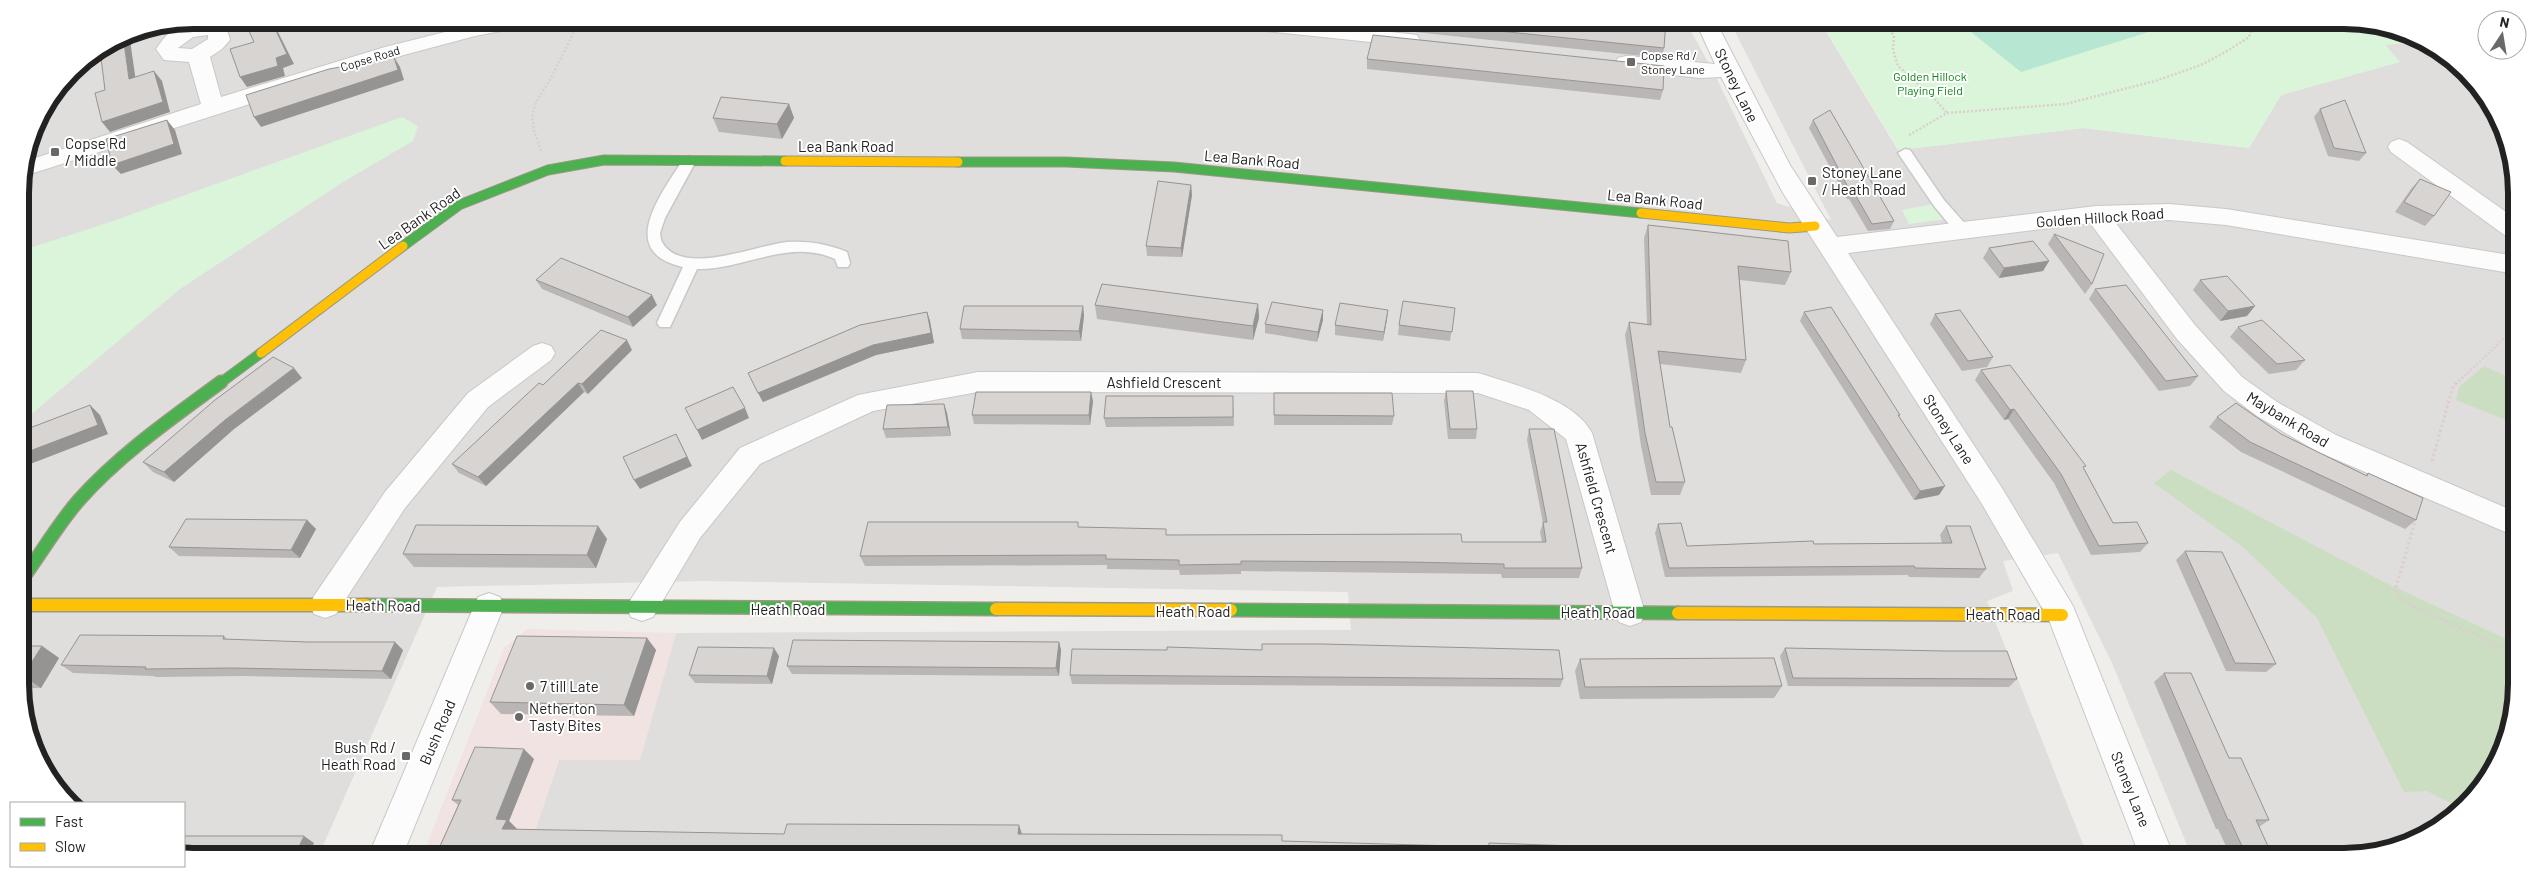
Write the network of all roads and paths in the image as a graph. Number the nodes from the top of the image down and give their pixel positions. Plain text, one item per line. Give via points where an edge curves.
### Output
1 (473, 29) edge
2 (576, 29) edge
3 (1302, 29) edge
4 (1709, 29) edge
5 (1889, 29) edge
6 (2252, 29) edge
7 (1433, 43) edge
8 (198, 54) dead end
9 (1601, 60) edge
10 (1729, 70) junction
11 (213, 107) junction
12 (1947, 113) junction
13 (2399, 146) dead end
14 (1905, 154) joint
15 (690, 161) junction
16 (31, 167) edge
17 (548, 170) junction
18 (2096, 214) junction
19 (2508, 225) edge
20 (1815, 226) junction
21 (1962, 231) junction
22 (1831, 246) junction
23 (843, 263) dead end
24 (692, 264) junction
25 (2508, 265) edge
26 (665, 323) dead end
27 (2508, 334) edge
28 (542, 353) dead end
29 (2425, 486) junction
30 (2508, 522) edge
31 (29, 568) edge
32 (29, 605) edge
33 (325, 605) junction
34 (489, 606) junction
35 (642, 608) junction
36 (1630, 613) junction
37 (2062, 615) junction
38 (2508, 650) edge
39 (389, 848) edge
40 (2154, 848) edge

1 - 11 street, Copse Road via 387,52
2 - 17 path via 536,102 532,116
3 - 7 street
4 - 10 street, Stoney Lane
5 - 12 path via 1894,36 1898,66
6 - 12 path via 2249,36 2229,50 2201,65 2155,81 2066,104
8 - 11 street
9 - 10 street via 1700,71
10 - 20 street, Stoney Lane via 1759,130
11 - 16 street, Copse Road
12 - 14 path via 1910,135 1903,144
13 - 19 street
14 - 21 lane
15 - 17 street, Lea Bank Road via 604,160
15 - 20 street, Lea Bank Road via 1066,162 1174,166 1789,228
15 - 24 lane via 653,232 656,245 664,253
17 - 31 street, Lea Bank Road via 459,205 166,422 103,475 79,500
18 - 21 street, Golden Hillock Road
18 - 25 street, Golden Hillock Road via 2169,212 2226,217
18 - 29 street, Maybank Road via 2186,332 2233,384 2267,409 2326,444
20 - 22 street, Stoney Lane
21 - 22 street, Golden Hillock Road
22 - 37 street, Stoney Lane via 1992,496
23 - 24 lane via 842,256 834,252 804,248 765,250 724,262
24 - 26 lane
27 - 29 path via 2453,386
28 - 33 street, Heath Road via 478,400 395,500
29 - 30 street, Maybank Road
29 - 38 path via 2395,591 2407,603
32 - 33 street, Heath Road
33 - 34 street, Heath Road
34 - 35 street, Heath Road
34 - 39 street, Bush Road
35 - 36 street, Heath Road
35 - 36 street, Ashfield Crescent via 690,530 750,456 868,402 978,382 1478,383 1539,403 1578,433
36 - 37 street, Heath Road
37 - 40 street, Stoney Lane

